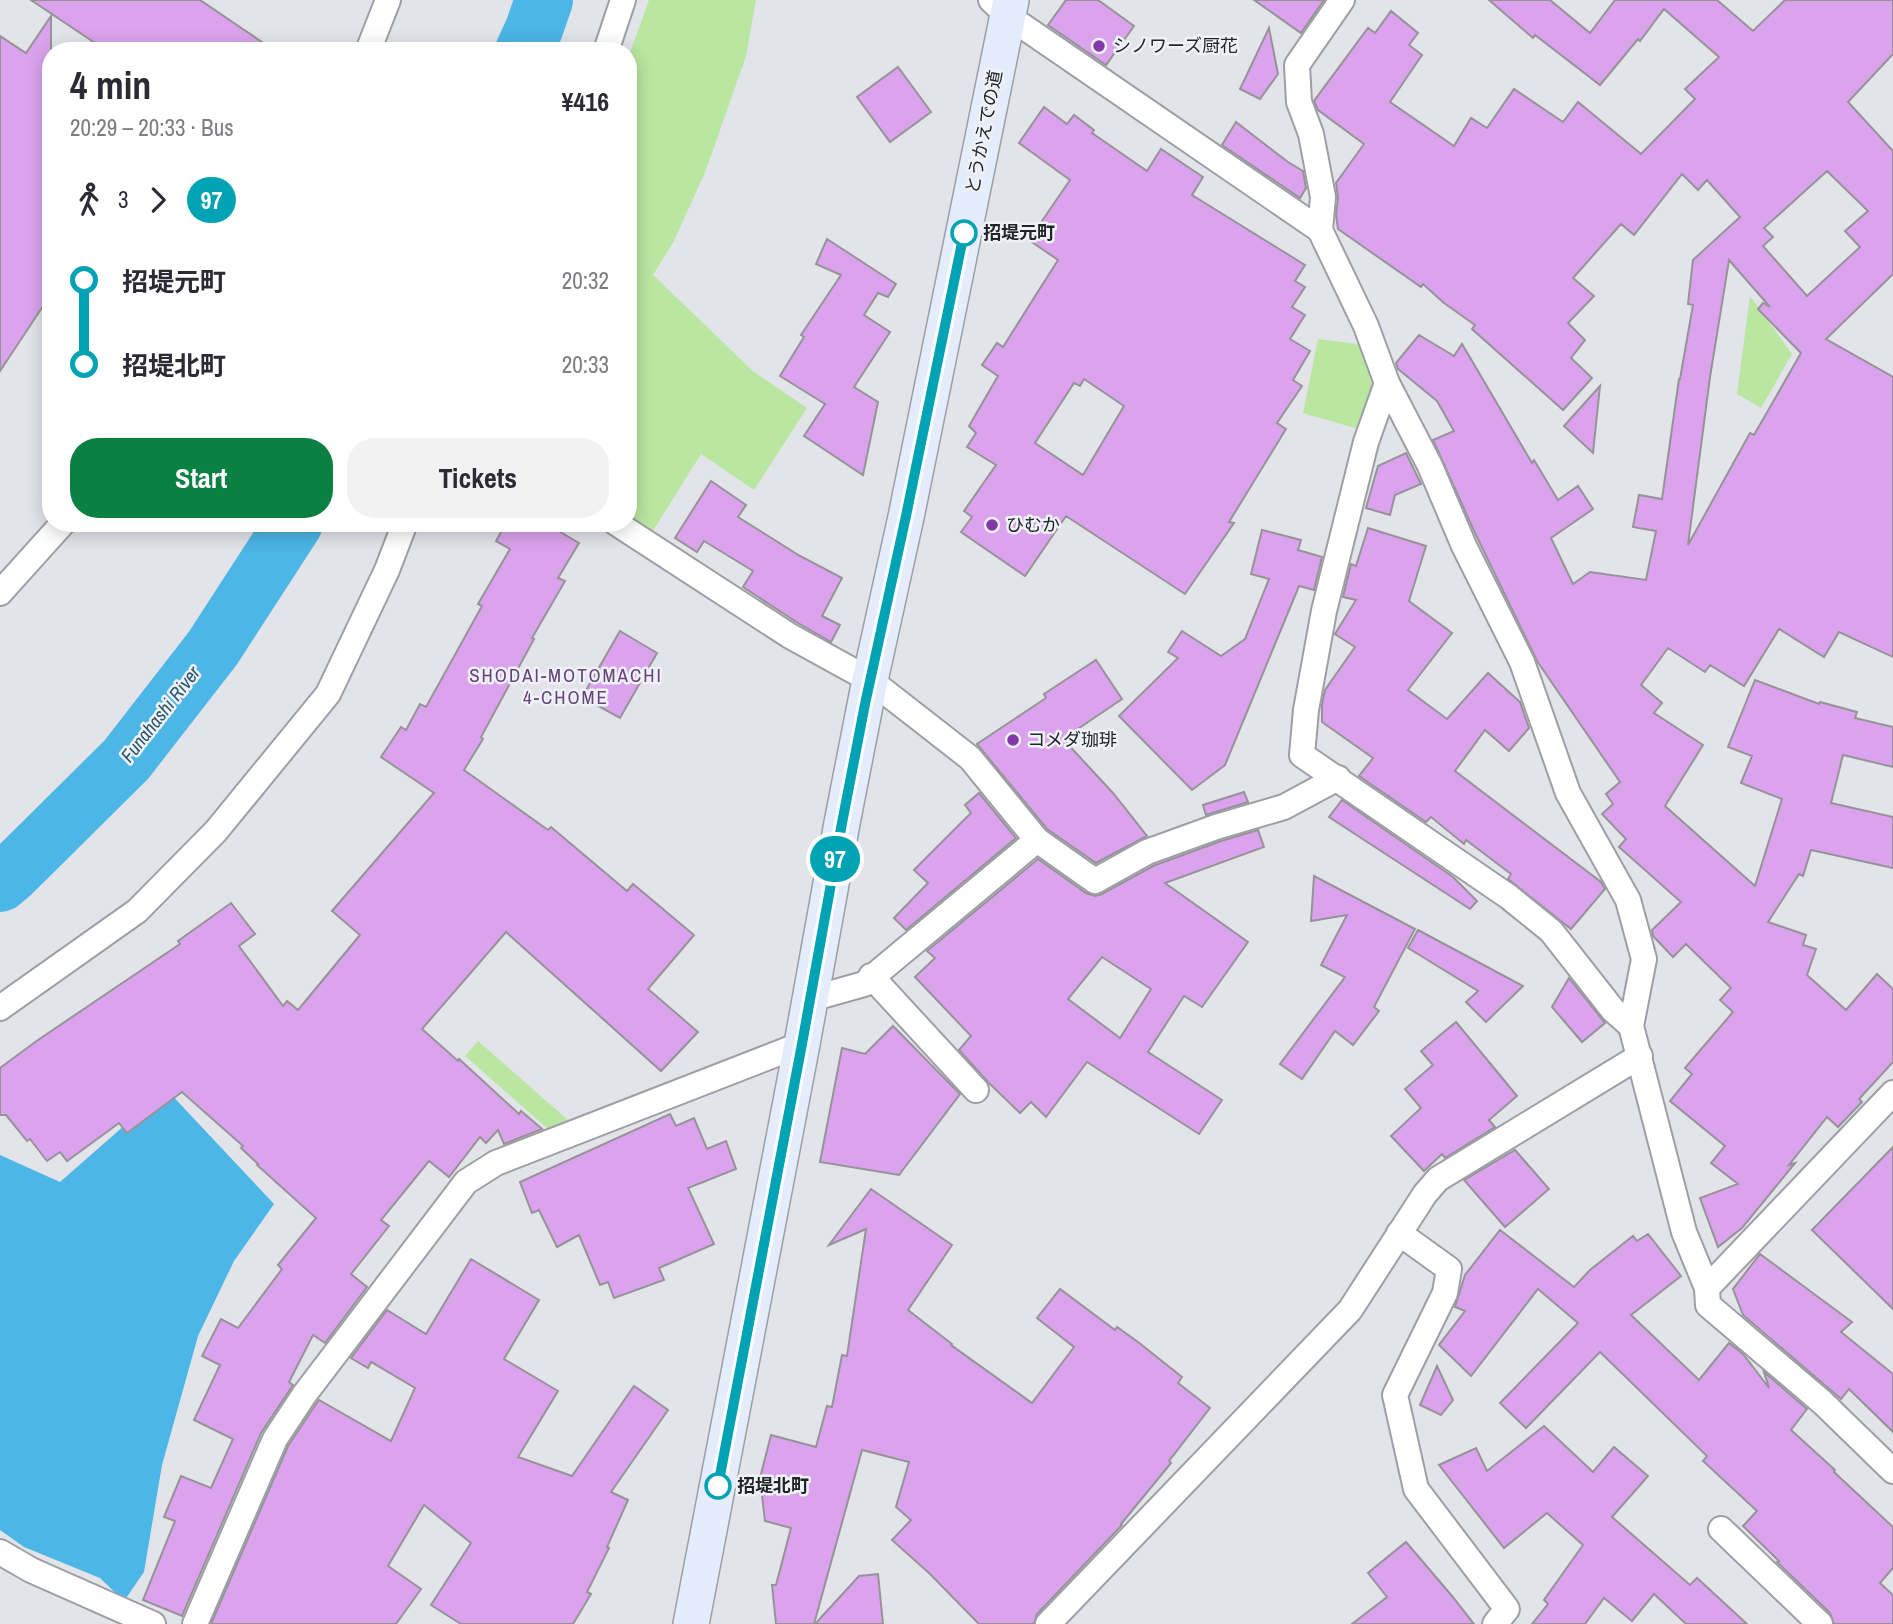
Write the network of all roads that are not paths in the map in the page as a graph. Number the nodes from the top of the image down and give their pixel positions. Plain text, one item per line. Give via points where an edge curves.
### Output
1 (388, 0) edge
2 (623, 0) edge
3 (1342, 0) edge
4 (1003, 5) edge
5 (372, 42) edge
6 (609, 42) edge
7 (1320, 230) junction
8 (1387, 383) junction
9 (52, 532) edge
10 (402, 532) edge
11 (631, 532) edge
12 (9, 569) edge
13 (0, 593) edge
14 (870, 680) junction
15 (1338, 778) junction
16 (1037, 840) junction
17 (872, 976) junction
18 (811, 999) junction
19 (0, 1008) edge
20 (1631, 1026) junction
21 (802, 1044) junction
22 (1640, 1056) junction
23 (976, 1090) dead end
24 (1893, 1093) edge
25 (1399, 1233) junction
26 (1707, 1288) junction
27 (1893, 1471) edge
28 (1721, 1529) dead end
29 (0, 1552) edge
30 (153, 1624) edge
31 (195, 1624) edge
32 (691, 1624) edge
33 (1048, 1624) edge
34 (1495, 1624) edge
35 (1819, 1624) edge

1 - 5 street
2 - 6 street
3 - 7 street via 1297,65 1299,102 1311,134 1323,197
4 - 7 street
4 - 14 street, とうかえでの道 via 906,516
7 - 8 street via 1366,326
8 - 15 street via 1363,455 1324,611 1306,709 1302,755
8 - 20 street via 1522,662 1568,793 1628,900 1644,959
9 - 12 street
10 - 19 street via 328,694 216,831 137,911
11 - 14 street via 790,636
12 - 13 street
14 - 16 street via 970,758
14 - 18 street, とうかえでの道
15 - 16 street via 1284,807 1147,852 1095,881
15 - 20 street via 1552,931 1613,1010
16 - 17 street
17 - 18 street via 864,984
17 - 23 street
18 - 21 street, とうかえでの道
20 - 22 street
21 - 31 street via 496,1163 466,1182 275,1439
21 - 32 street, とうかえでの道
22 - 25 street via 1438,1179
22 - 26 street via 1685,1232
24 - 26 street
25 - 33 street via 1350,1310
25 - 34 street via 1448,1269 1445,1293 1395,1395 1416,1489 1507,1609
26 - 27 street via 1708,1305 1822,1402
28 - 35 street
29 - 30 street

